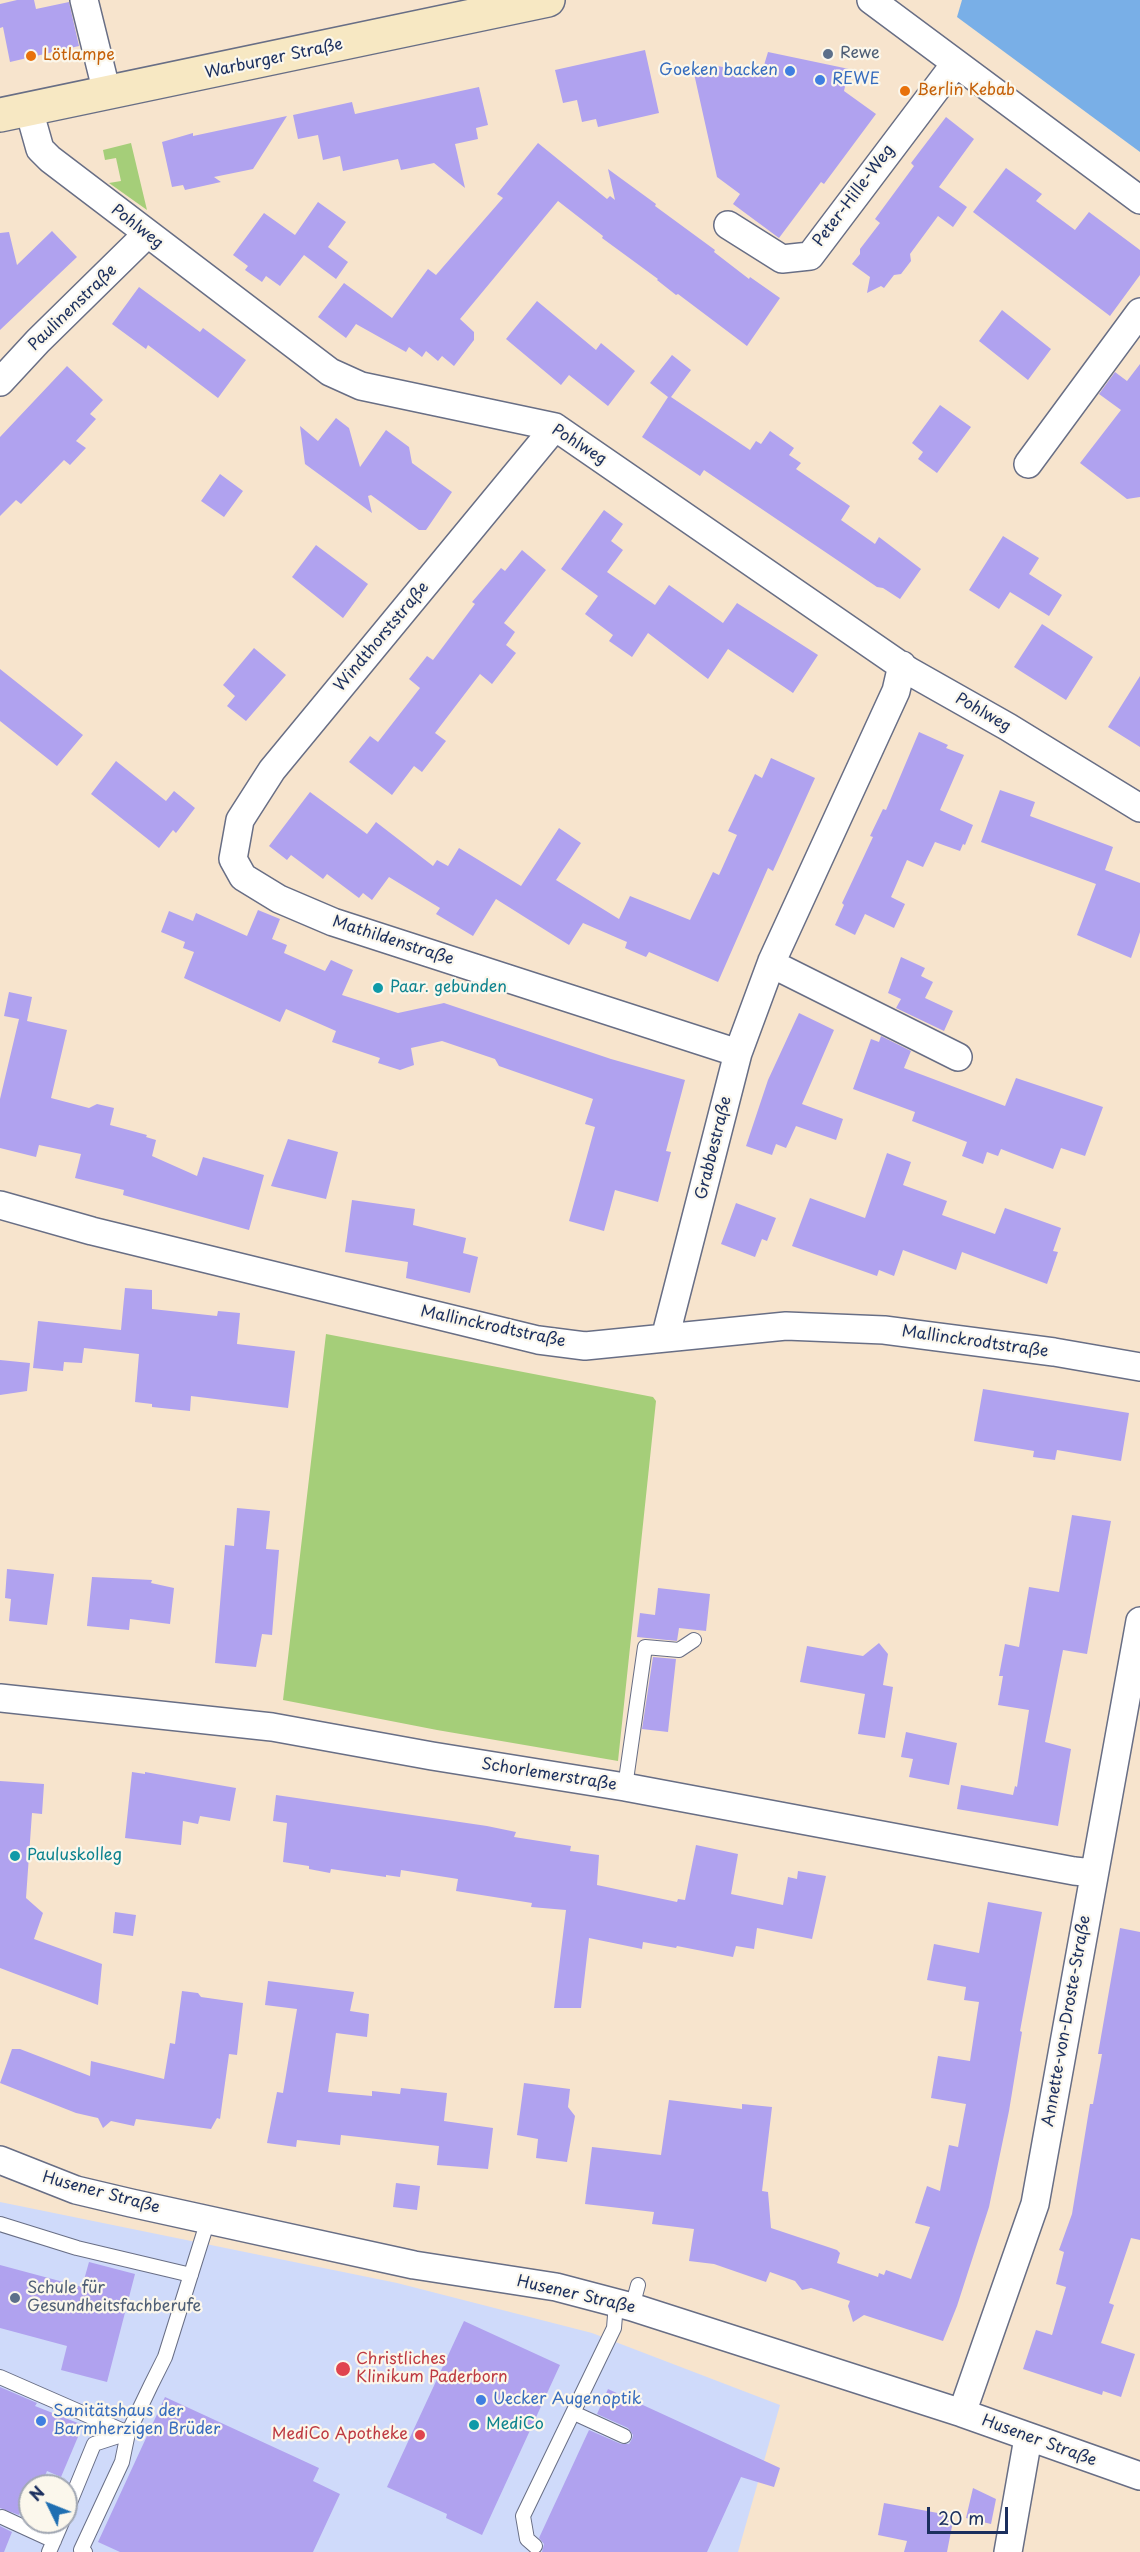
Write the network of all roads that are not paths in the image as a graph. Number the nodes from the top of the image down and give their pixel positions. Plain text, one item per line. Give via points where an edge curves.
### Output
1 (84, 0) edge
2 (548, 0) edge
3 (871, 0) edge
4 (955, 64) junction
5 (107, 93) junction
6 (14, 112) edge
7 (1140, 200) edge
8 (728, 225) dead end
9 (146, 235) junction
10 (1140, 312) edge
11 (0, 382) edge
12 (555, 427) junction
13 (1028, 464) dead end
14 (902, 665) junction
15 (1140, 807) edge
16 (233, 859) joint
17 (772, 960) junction
18 (738, 1053) junction
19 (957, 1057) dead end
20 (0, 1205) edge
21 (665, 1338) junction
22 (1140, 1367) edge
23 (1140, 1621) edge
24 (694, 1640) dead end
25 (0, 1698) edge
26 (625, 1786) junction
27 (1094, 1873) junction
28 (0, 2160) edge
29 (208, 2220) junction
30 (0, 2224) edge
31 (191, 2275) junction
32 (628, 2298) junction
33 (0, 2377) edge
34 (574, 2413) junction
35 (962, 2413) junction
36 (128, 2433) junction
37 (624, 2436) dead end
38 (1028, 2438) junction
39 (1140, 2476) edge
40 (78, 2483) edge
41 (2, 2517) dead end
42 (51, 2546) edge
43 (535, 2546) dead end
44 (85, 2552) edge
45 (1008, 2552) edge

1 - 5 street
2 - 5 main road, Warburger Straße
3 - 4 street
4 - 7 street
4 - 8 street, Peter-Hille-Weg via 810,256 782,259
5 - 6 main road, Warburger Straße
6 - 9 street, Pohlweg via 50,159
9 - 11 street, Paulinenstraße
9 - 12 street, Pohlweg via 330,372 361,386
10 - 13 street
12 - 14 street, Pohlweg
12 - 16 street, Windthorststraße via 272,770 240,820
14 - 15 street, Pohlweg
14 - 17 street, Grabbestraße via 896,691
16 - 18 street, Mathildenstraße via 243,877 279,899 333,922
17 - 18 street, Grabbestraße
17 - 19 street via 780,968
18 - 21 street, Grabbestraße
20 - 21 street, Mallinckrodtstraße via 92,1232 538,1340 585,1346
21 - 22 street, Mallinckrodtstraße via 786,1326 884,1330
23 - 27 street, Annette-von-Droste-Straße
24 - 26 lane via 679,1650 645,1647
25 - 26 street, Schorlemerstraße via 272,1727
26 - 27 street, Schorlemerstraße
27 - 35 street, Annette-von-Droste-Straße via 1035,2205
28 - 29 street, Husener Straße via 76,2190
29 - 31 lane
29 - 32 street, Husener Straße via 364,2255
30 - 31 lane via 78,2248
31 - 36 lane via 165,2357
32 - 34 lane
32 - 35 street, Husener Straße
33 - 36 lane
34 - 37 lane
34 - 43 lane via 523,2516 527,2539
35 - 38 street, Husener Straße
36 - 40 lane via 94,2445
36 - 44 lane via 122,2462 81,2550
38 - 39 street, Husener Straße
38 - 45 street
41 - 42 lane

